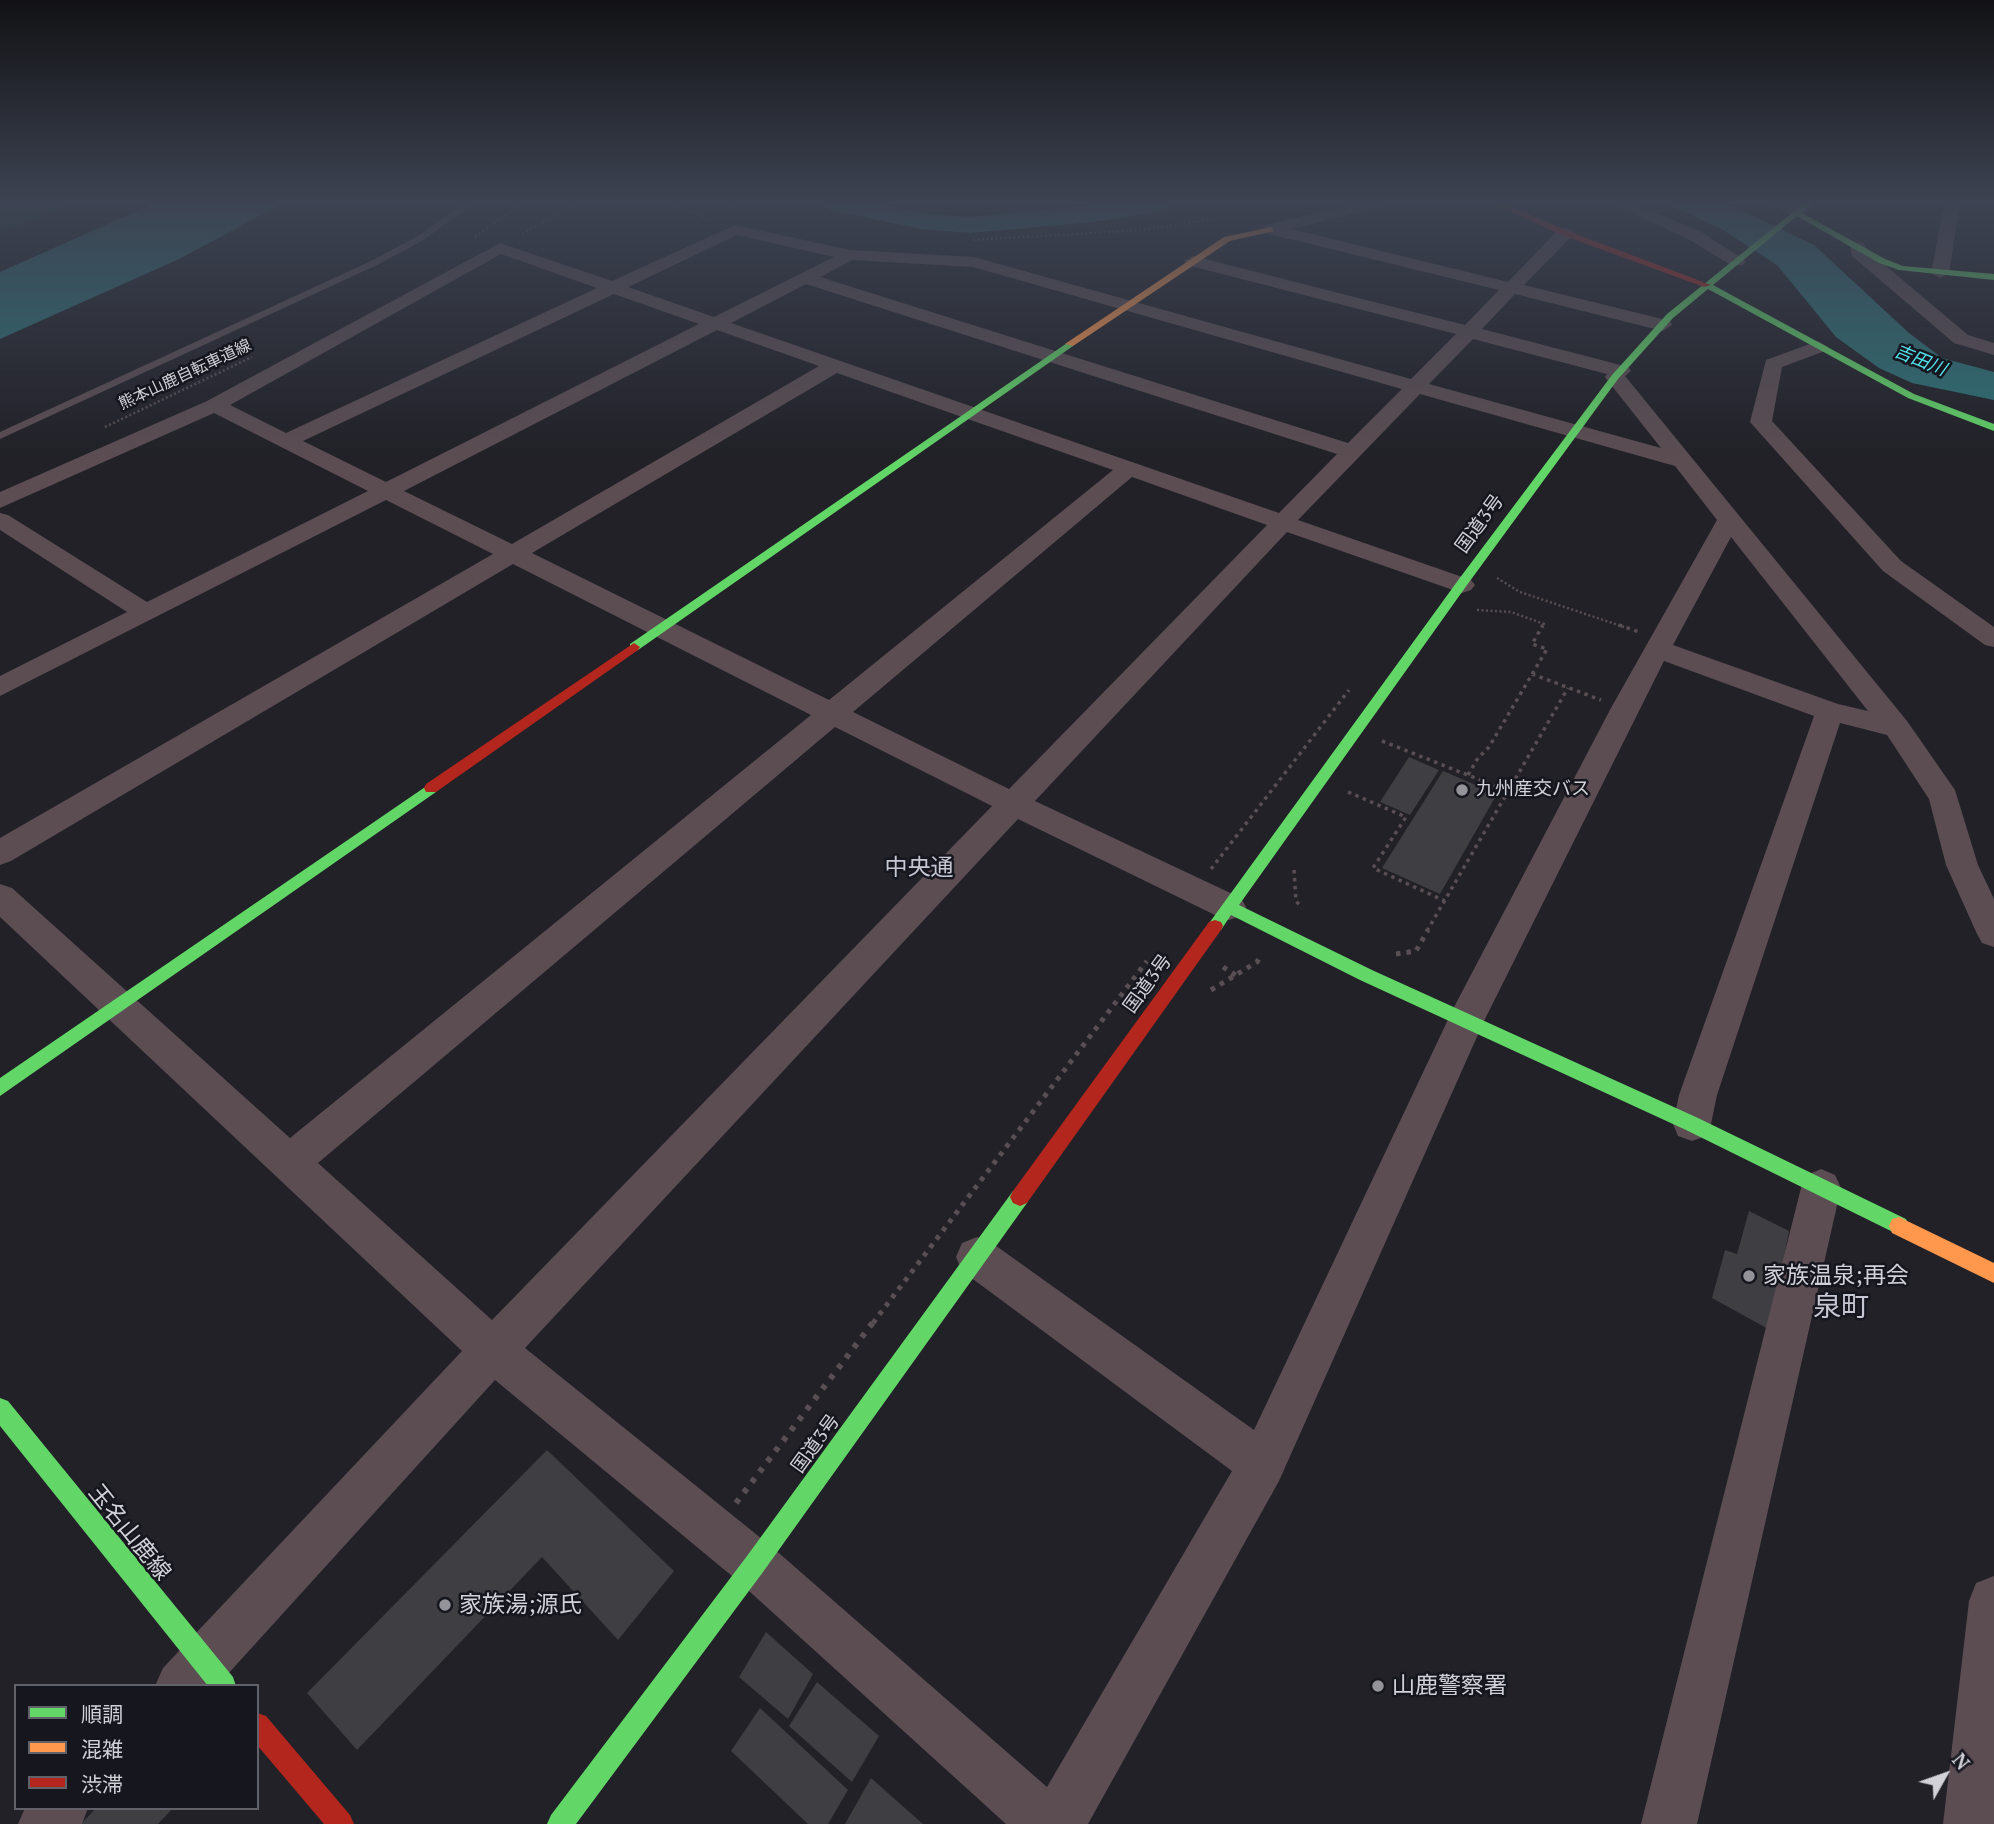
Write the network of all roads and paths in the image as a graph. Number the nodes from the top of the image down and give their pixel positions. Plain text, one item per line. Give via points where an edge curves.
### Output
1 (318, 289) edge
2 (425, 289) edge
3 (614, 289) edge
4 (619, 289) edge
5 (783, 289) edge
6 (840, 289) edge
7 (1069, 289) edge
8 (1150, 289) edge
9 (1303, 289) edge
10 (1509, 289) edge
11 (1519, 289) edge
12 (1702, 289) edge
13 (1714, 289) edge
14 (1902, 289) edge
15 (1928, 289) edge
16 (1125, 305) junction
17 (1960, 316) dead end
18 (716, 323) junction
19 (1662, 325) junction
20 (1468, 331) junction
21 (1818, 347) junction
22 (1994, 349) edge
23 (256, 355) dead end
24 (1051, 356) junction
25 (836, 365) junction
26 (1618, 374) junction
27 (1414, 386) junction
28 (214, 405) junction
29 (971, 412) junction
30 (1994, 428) edge
31 (96, 431) dead end
32 (1574, 431) junction
33 (0, 436) edge
34 (286, 440) junction
35 (1354, 452) junction
36 (1681, 461) junction
37 (1129, 468) junction
38 (386, 491) junction
39 (0, 501) edge
40 (0, 520) edge
41 (1728, 520) junction
42 (1283, 522) junction
43 (513, 554) junction
44 (1489, 583) dead end
45 (1469, 592) junction
46 (146, 613) junction
47 (1994, 615) edge
48 (1966, 620) junction
49 (661, 628) junction
50 (1994, 639) edge
51 (1651, 642) junction
52 (1532, 674) junction
53 (0, 687) edge
54 (1568, 688) junction
55 (1625, 708) junction
56 (1830, 711) junction
57 (833, 713) junction
58 (1896, 728) junction
59 (1387, 729) dead end
60 (1380, 740) junction
61 (1373, 750) dead end
62 (1468, 775) junction
63 (1344, 790) dead end
64 (1508, 791) junction
65 (1014, 804) junction
66 (0, 853) edge
67 (1297, 859) dead end
68 (0, 897) edge
69 (1445, 901) junction
70 (1229, 907) junction
71 (1304, 910) dead end
72 (1994, 934) edge
73 (1388, 955) dead end
74 (1149, 959) dead end
75 (118, 1006) junction
76 (1466, 1020) junction
77 (0, 1088) edge
78 (1692, 1124) junction
79 (289, 1163) junction
80 (1821, 1188) junction
81 (977, 1257) junction
82 (1994, 1273) edge
83 (493, 1350) junction
84 (0, 1409) edge
85 (1262, 1464) junction
86 (736, 1504) dead end
87 (755, 1564) junction
88 (1994, 1601) edge
89 (203, 1678) edge
90 (259, 1727) edge
91 (59, 1810) edge
92 (46, 1824) edge
93 (341, 1824) edge
94 (560, 1824) edge
95 (1047, 1824) edge
96 (1057, 1824) edge
97 (1669, 1824) edge
98 (1971, 1824) edge

1 - 33 lane
2 - 28 street
3 - 34 street
4 - 18 street
5 - 18 street
6 - 24 street
7 - 16 street
8 - 16 main road
9 - 20 street
10 - 20 street
11 - 19 street
12 - 19 main road, 国道3号
13 - 21 main road
14 - 22 street via 1961,339
15 - 17 street
16 - 24 main road
16 - 27 street
18 - 25 street
18 - 38 street
19 - 26 main road, 国道3号
20 - 26 street
20 - 27 street
21 - 30 main road via 1911,396
21 - 48 street via 1773,364 1761,422 1892,566
23 - 31 path, 熊本山鹿自転車道線
24 - 29 main road
24 - 35 street
25 - 29 street
25 - 43 street
26 - 32 main road, 国道3号
26 - 36 street
27 - 32 street
27 - 35 street
28 - 34 street
28 - 39 street
29 - 37 street
29 - 49 main road
32 - 36 street
32 - 45 main road, 国道3号
34 - 38 street
35 - 42 street
36 - 41 street
37 - 42 street
37 - 57 street
38 - 43 street
38 - 46 street
40 - 46 street
41 - 51 street
41 - 58 street
42 - 45 street
42 - 65 street
43 - 49 street
43 - 66 street
44 - 51 path via 1494,576 1520,592
45 - 52 path via 1470,611 1495,609 1544,624 1532,644 1547,649
45 - 70 main road, 国道3号
46 - 53 street
47 - 48 street
48 - 50 street
49 - 57 street
49 - 75 main road
51 - 55 street
51 - 56 street
52 - 54 path
52 - 62 path
54 - 55 path
54 - 64 path
55 - 76 street
56 - 58 street
56 - 78 street
57 - 65 street
57 - 79 street
58 - 72 street via 1944,797 1962,865
59 - 60 path
60 - 61 path
60 - 62 path
62 - 64 path
63 - 69 path via 1406,817 1373,868
64 - 69 path
65 - 70 street
65 - 83 street
67 - 71 path via 1296,901
68 - 75 street
69 - 73 path via 1416,951
70 - 76 main road
70 - 81 main road, 国道3号
74 - 86 path
75 - 77 main road
75 - 79 street
76 - 78 main road
76 - 85 street
78 - 80 main road
79 - 83 street
80 - 82 main road
80 - 97 street
81 - 85 street
81 - 87 main road, 国道3号
83 - 87 street
83 - 89 street
84 - 89 main road, 玉名山鹿線
85 - 96 street
87 - 94 main road, 国道3号
87 - 95 street
88 - 98 street
90 - 93 main road
91 - 92 street

